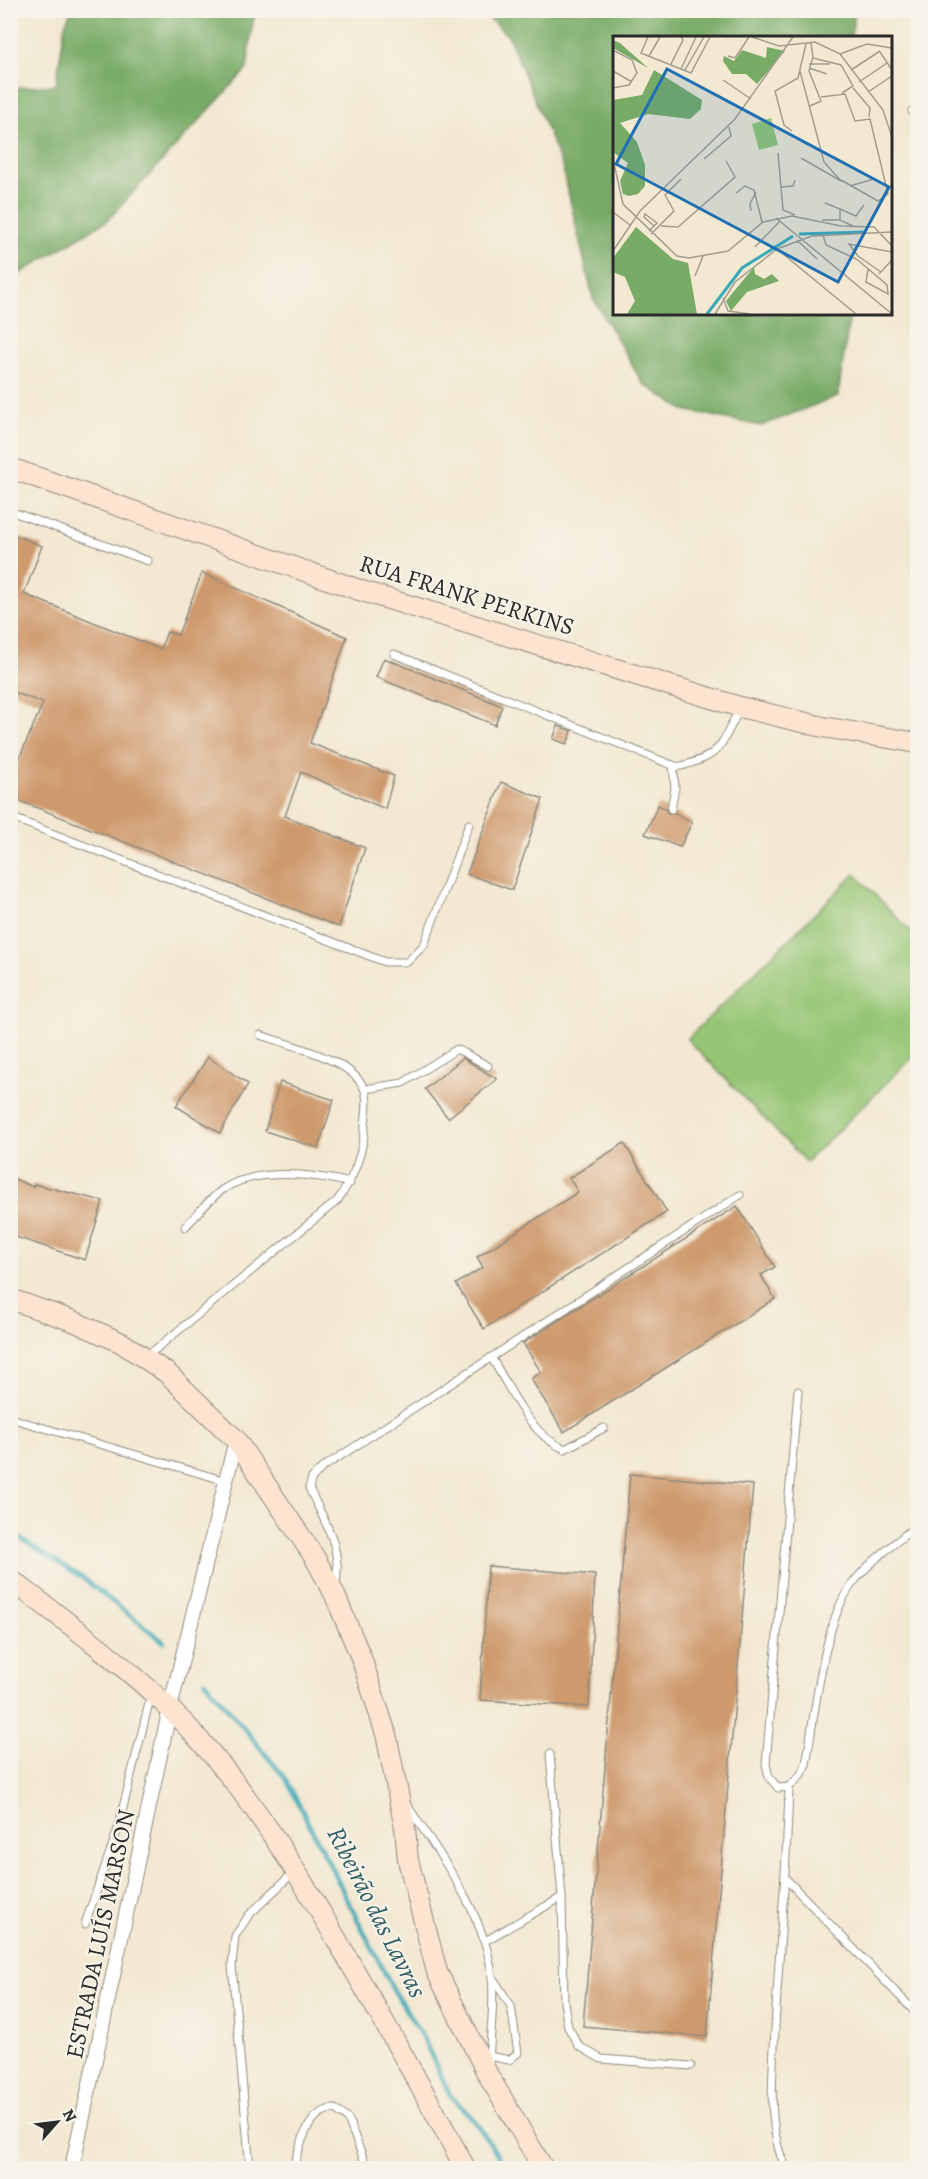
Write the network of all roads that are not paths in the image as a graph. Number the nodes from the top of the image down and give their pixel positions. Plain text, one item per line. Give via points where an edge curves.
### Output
1 (912, 111) dead end
2 (918, 125) edge
3 (10, 468) edge
4 (10, 511) edge
5 (147, 561) dead end
6 (394, 654) dead end
7 (740, 707) junction
8 (918, 743) edge
9 (673, 765) junction
10 (671, 809) dead end
11 (10, 817) edge
12 (469, 824) dead end
13 (260, 1035) dead end
14 (488, 1065) dead end
15 (365, 1089) junction
16 (350, 1184) junction
17 (740, 1195) dead end
18 (185, 1227) dead end
19 (10, 1299) edge
20 (146, 1357) junction
21 (491, 1357) junction
22 (798, 1391) dead end
23 (10, 1418) edge
24 (604, 1428) dead end
25 (236, 1440) junction
26 (226, 1481) junction
27 (918, 1524) edge
28 (10, 1579) edge
29 (334, 1593) junction
30 (151, 1692) junction
31 (170, 1708) junction
32 (550, 1754) dead end
33 (394, 1787) junction
34 (789, 1787) junction
35 (297, 1869) junction
36 (785, 1878) junction
37 (562, 1897) junction
38 (85, 1924) dead end
39 (485, 1941) junction
40 (492, 1976) junction
41 (918, 2015) edge
42 (488, 2065) junction
43 (691, 2067) dead end
44 (72, 2169) edge
45 (250, 2169) edge
46 (293, 2169) edge
47 (367, 2169) edge
48 (465, 2169) edge
49 (543, 2169) edge
50 (786, 2169) edge

1 - 2 lane
3 - 7 street, RUA FRANK PERKINS via 362,591
4 - 5 lane
6 - 9 lane
7 - 8 street, RUA FRANK PERKINS via 823,727
7 - 9 lane via 716,753 699,762
9 - 10 lane via 675,788
11 - 12 lane via 385,962 407,962 424,945
13 - 15 lane via 334,1061 356,1076
14 - 15 lane via 457,1049 404,1083
15 - 16 lane via 364,1134
16 - 18 lane via 291,1174 238,1181 221,1191
16 - 20 lane via 337,1201
17 - 21 lane
19 - 20 street via 73,1321
20 - 25 street
21 - 24 lane via 549,1443 565,1449
21 - 29 lane via 312,1478 309,1488 338,1552 340,1569
22 - 34 lane via 766,1764 769,1777 778,1788
23 - 26 lane
25 - 26 street, ESTRADA LUÍS MARSON
25 - 29 street via 275,1495
26 - 31 street, ESTRADA LUÍS MARSON
27 - 34 lane via 854,1581 840,1601 831,1629 806,1764
28 - 30 street
29 - 33 street via 362,1660 386,1734
30 - 31 street
30 - 38 lane via 117,1832
31 - 35 street via 241,1790
31 - 44 street, ESTRADA LUÍS MARSON
32 - 37 lane
33 - 39 lane via 461,1892
33 - 42 street via 437,1972
34 - 36 lane
35 - 45 lane via 249,1915 235,1936 232,1965
35 - 48 street
36 - 41 lane
36 - 50 lane via 773,2088 777,2150
37 - 39 lane
37 - 43 lane via 564,2003 568,2027 579,2046 601,2059
39 - 40 lane
40 - 42 lane
40 - 42 lane via 510,2006 518,2053 509,2060
42 - 49 street
46 - 47 lane via 312,2122 320,2113 335,2109 348,2119

